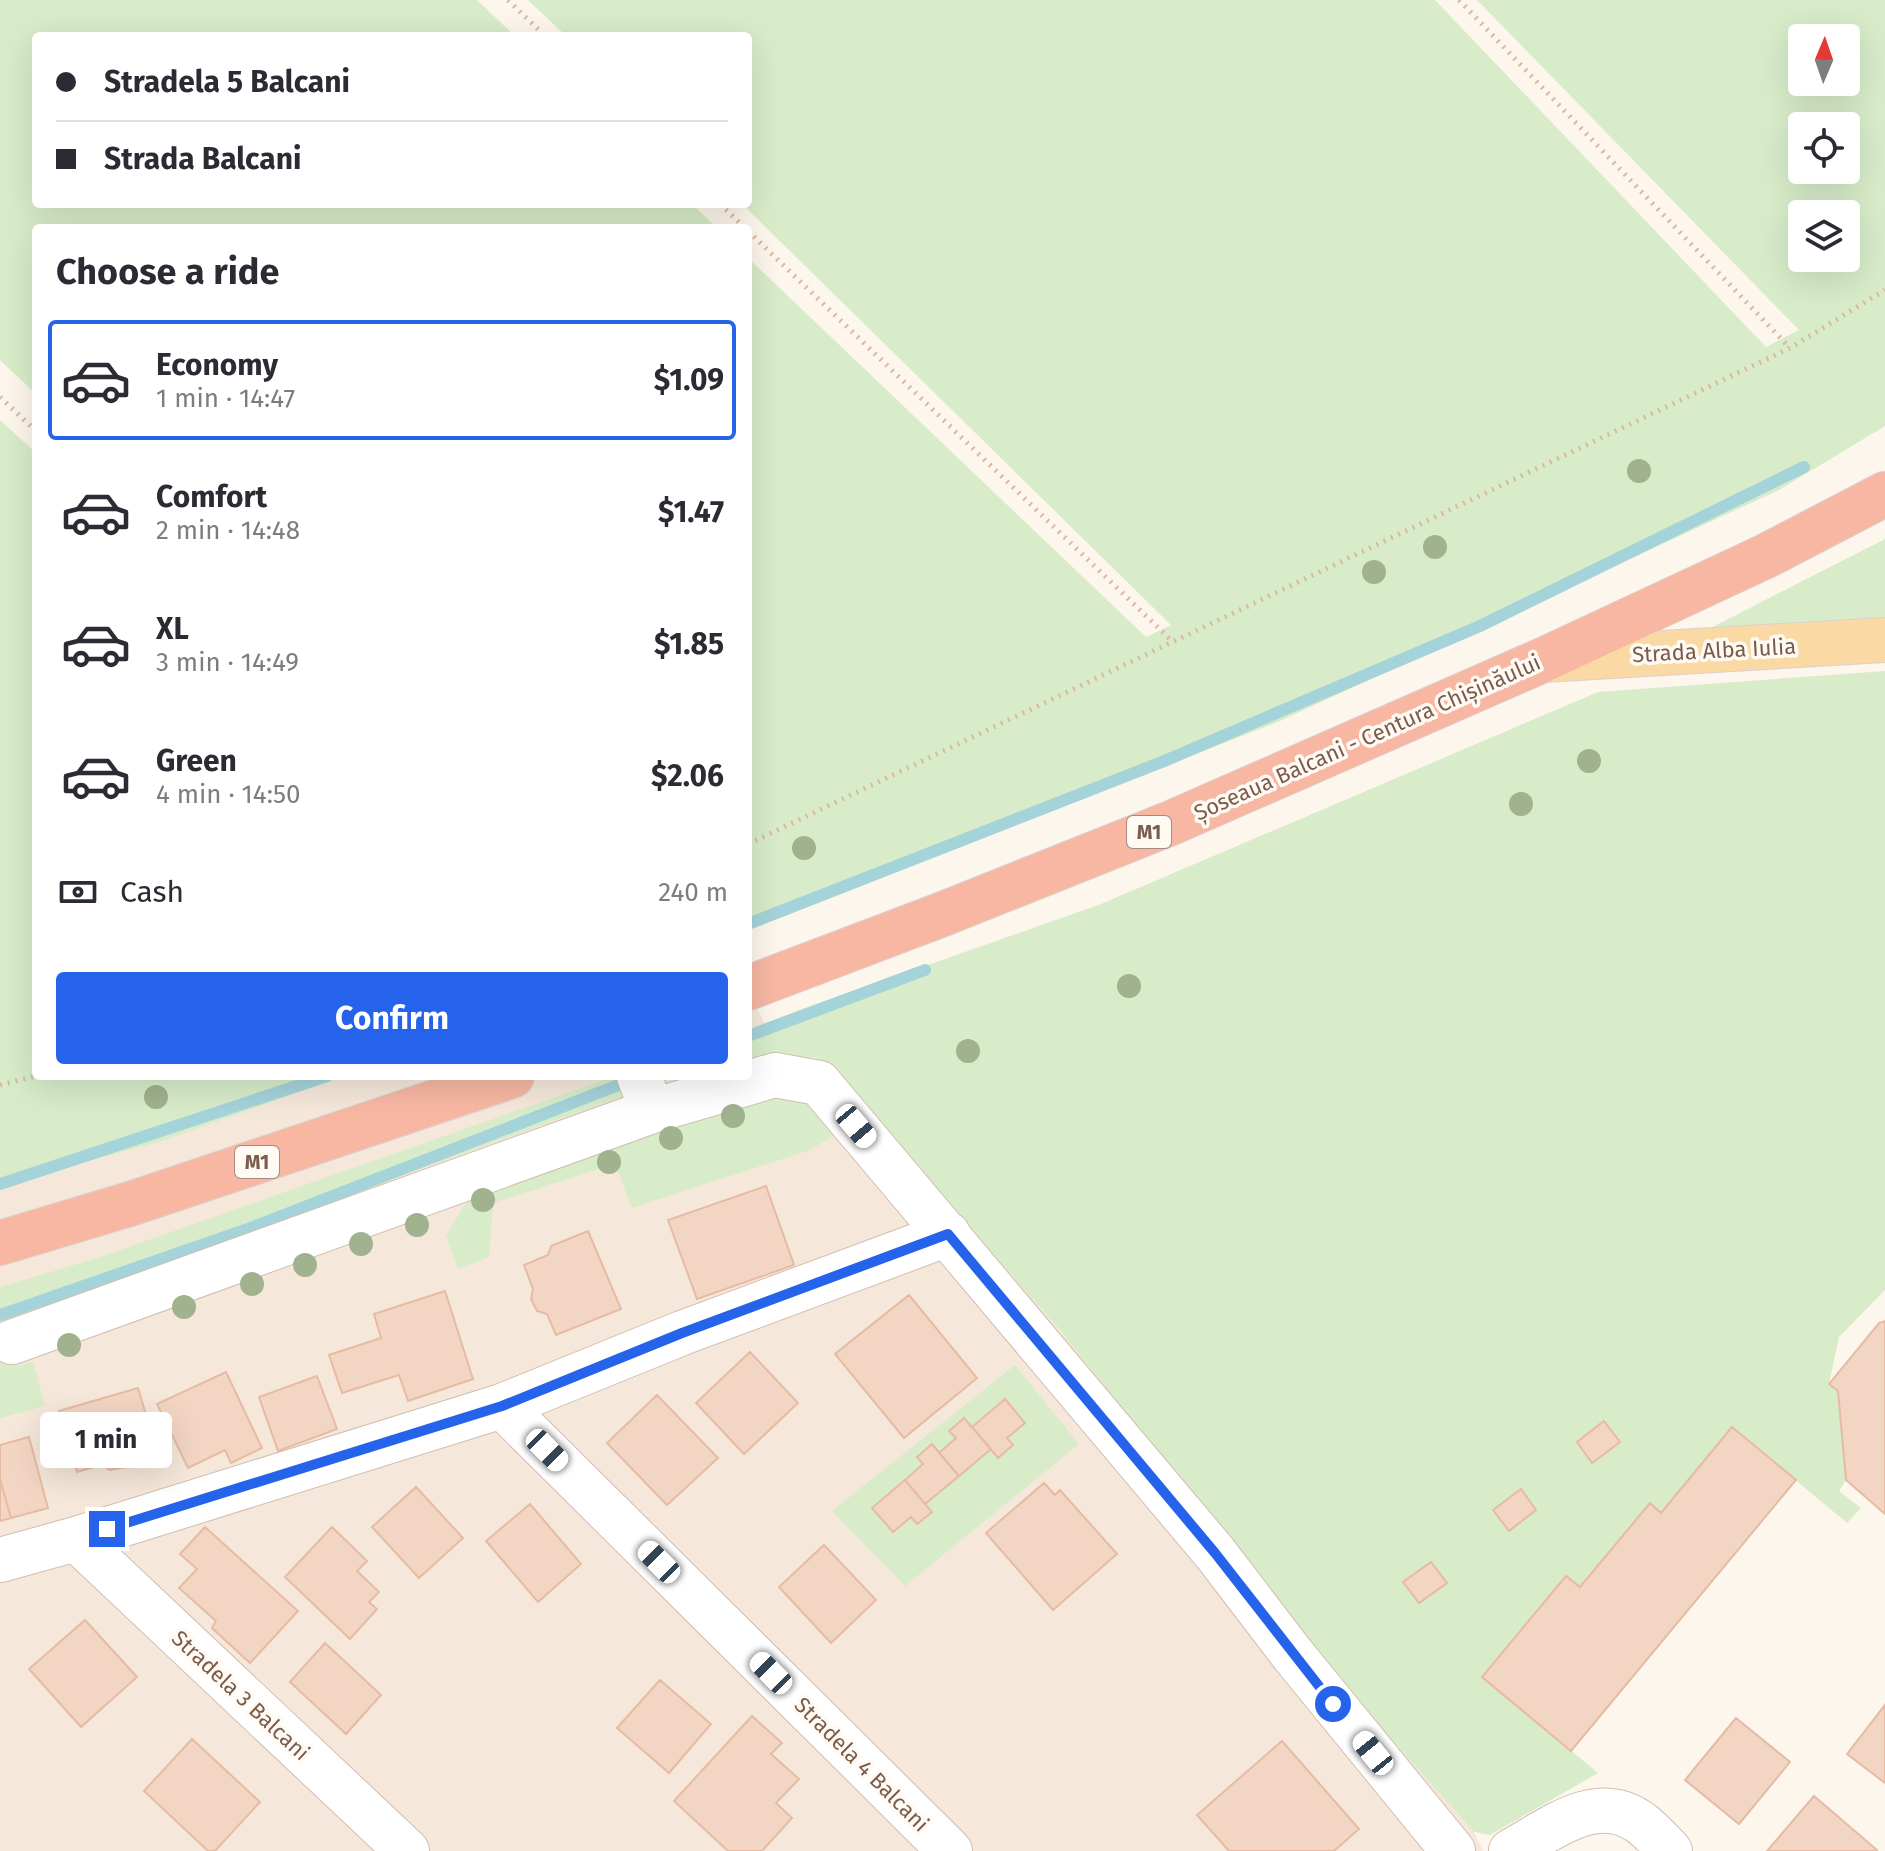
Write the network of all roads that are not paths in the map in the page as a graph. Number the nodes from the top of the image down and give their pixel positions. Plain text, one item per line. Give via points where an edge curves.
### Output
1 (1885, 494) edge
2 (1885, 640) edge
3 (1543, 660) junction
4 (752, 986) edge
5 (752, 1078) edge
6 (500, 1080) edge
7 (739, 1080) edge
8 (646, 1093) edge
9 (948, 1234) junction
10 (0, 1243) edge
11 (12, 1342) dead end
12 (502, 1406) junction
13 (76, 1539) junction
14 (0, 1560) edge
15 (407, 1851) edge
16 (950, 1851) edge
17 (1453, 1851) edge
18 (1511, 1851) edge
19 (1670, 1851) edge

1 - 3 highway, Șoseaua Balcani - Centura Chișinăului / M1
2 - 3 main road, Strada Alba Iulia
3 - 4 highway, Șoseaua Balcani - Centura Chișinăului / M1 via 1171,823
5 - 9 street via 775,1075 819,1083
6 - 10 highway, M1
7 - 8 street
8 - 11 street
9 - 12 street
9 - 17 street via 1215,1553
12 - 13 street
12 - 16 street, Stradela 4 Balcani
13 - 14 street
13 - 15 street, Stradela 3 Balcani
18 - 19 street via 1584,1812 1611,1809 1638,1821

